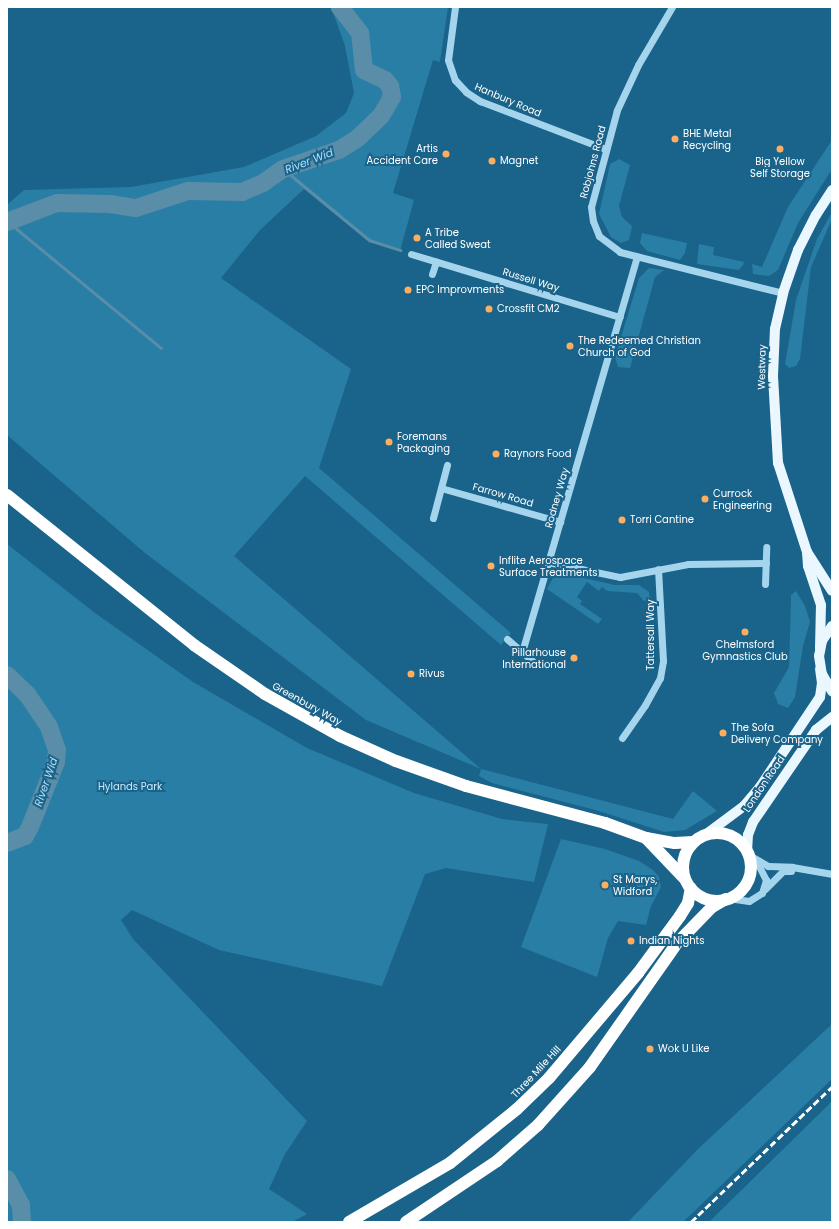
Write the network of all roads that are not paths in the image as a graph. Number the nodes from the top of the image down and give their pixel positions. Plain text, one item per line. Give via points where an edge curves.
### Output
1 (454, 7) edge
2 (672, 7) edge
3 (606, 149) junction
4 (832, 190) edge
5 (411, 254) dead end
6 (637, 256) junction
7 (436, 262) junction
8 (432, 274) dead end
9 (783, 293) junction
10 (620, 317) junction
11 (447, 465) dead end
12 (441, 488) junction
13 (7, 495) edge
14 (433, 518) dead end
15 (560, 522) junction
16 (766, 547) dead end
17 (807, 552) junction
18 (548, 562) junction
19 (766, 564) junction
20 (658, 569) junction
21 (765, 584) dead end
22 (832, 590) edge
23 (832, 626) edge
24 (506, 639) dead end
25 (820, 648) junction
26 (522, 652) junction
27 (533, 662) dead end
28 (820, 669) junction
29 (832, 691) edge
30 (832, 717) edge
31 (622, 738) dead end
32 (705, 834) junction
33 (646, 838) junction
34 (693, 842) junction
35 (750, 856) junction
36 (811, 871) junction
37 (832, 874) edge
38 (688, 884) junction
39 (765, 889) junction
40 (727, 899) junction
41 (348, 1222) edge
42 (406, 1222) edge

1 - 3 street, Hanbury Road via 448,60 455,80 466,92 480,101
2 - 3 street, Robjohns Road via 625,90
3 - 6 street, Robjohns Road via 591,207 593,221 599,236 609,245 620,252
4 - 9 main road, Westway via 798,250
5 - 7 street, Russell Way
6 - 9 street, Robjohns Road
6 - 10 street, Rodney Way
7 - 8 street
7 - 10 street, Russell Way
9 - 17 main road, Westway via 775,329 773,376 776,449 778,463
10 - 15 street, Rodney Way
11 - 12 street
12 - 14 street
12 - 15 street, Farrow Road
13 - 33 highway, Greenbury Way via 194,646 302,716 368,749 425,772 491,793 605,822
15 - 18 street, Rodney Way
16 - 19 street
17 - 22 main road, Westway
17 - 25 main road, Westway via 808,566 823,617
18 - 20 street via 620,578
18 - 26 street, Rodney Way
19 - 20 street via 688,564
19 - 21 street
20 - 31 street, Tattersall Way via 663,653 660,678 646,705
23 - 25 main road
24 - 26 street
25 - 28 main road, London Road
26 - 27 street
28 - 29 main road
28 - 32 main road, London Road via 820,697 760,787 741,808
30 - 35 main road, London Road via 816,730 753,822 748,835
32 - 34 highway
32 - 35 highway via 728,835 741,843
33 - 34 highway, Greenbury Way via 675,843
33 - 38 highway, Greenbury Way
34 - 38 highway via 683,859
35 - 36 street via 768,866
35 - 39 street via 764,873
35 - 40 highway via 748,880 741,890
36 - 37 street
36 - 39 street via 783,871
38 - 40 highway via 710,900
38 - 41 highway, Three Mile Hill via 688,903 680,916 638,973 549,1078 517,1109 450,1163
39 - 40 street via 759,897 749,901
40 - 42 highway via 712,907 678,942 590,1068 538,1126 497,1161

